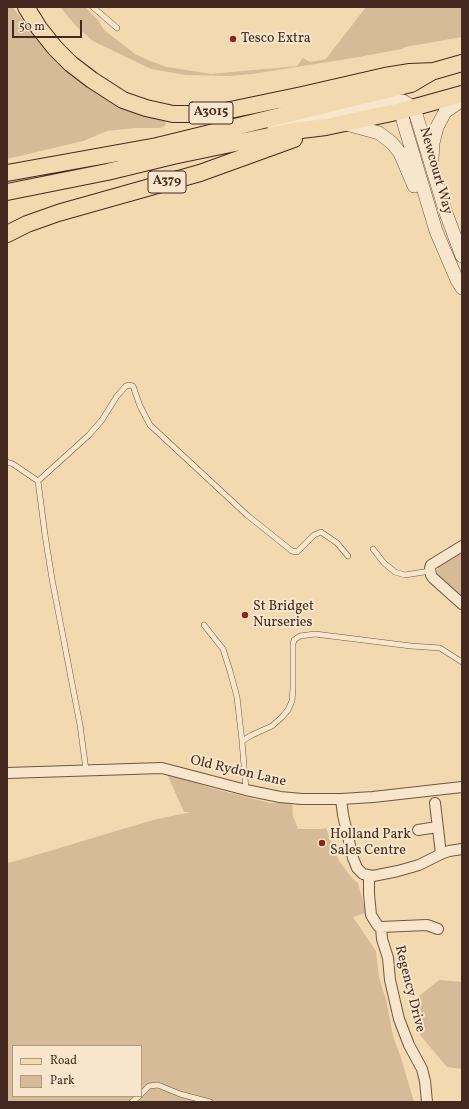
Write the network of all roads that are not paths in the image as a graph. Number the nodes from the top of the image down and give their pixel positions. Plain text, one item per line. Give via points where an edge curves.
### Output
1 (26, 7) edge
2 (93, 7) edge
3 (117, 28) dead end
4 (462, 62) edge
5 (434, 71) junction
6 (411, 84) junction
7 (462, 94) edge
8 (462, 100) edge
9 (406, 107) junction
10 (343, 123) junction
11 (326, 127) junction
12 (202, 134) junction
13 (432, 169) junction
14 (7, 173) edge
15 (7, 192) edge
16 (436, 231) junction
17 (7, 234) edge
18 (462, 256) edge
19 (462, 288) edge
20 (7, 462) edge
21 (38, 481) junction
22 (462, 546) edge
23 (373, 549) dead end
24 (348, 556) dead end
25 (431, 568) junction
26 (462, 604) edge
27 (204, 625) dead end
28 (462, 662) edge
29 (242, 741) junction
30 (86, 770) junction
31 (7, 773) edge
32 (462, 787) edge
33 (246, 790) junction
34 (341, 799) junction
35 (435, 803) dead end
36 (437, 827) junction
37 (418, 830) dead end
38 (462, 849) edge
39 (441, 854) junction
40 (369, 876) junction
41 (381, 927) junction
42 (438, 929) dead end
43 (142, 1093) edge
44 (210, 1102) edge
45 (427, 1102) edge

1 - 5 main road, A3015 via 55,48 92,80 123,100 173,114 216,113 385,76
2 - 3 lane
4 - 5 main road
5 - 6 main road
6 - 9 street
6 - 12 main road
7 - 9 main road, A379
8 - 13 street via 445,112 437,127 433,143
9 - 10 main road, A379
9 - 12 street via 390,101 307,119
9 - 13 street, Newcourt Way
9 - 16 street, Newcourt Way via 404,124
10 - 11 main road, A379
10 - 16 street via 379,133 392,142
11 - 15 main road, A379 via 293,131
11 - 17 main road, A379 via 200,173 58,213
12 - 14 main road via 157,146
13 - 18 street, Newcourt Way
16 - 19 street, Newcourt Way
20 - 21 lane
21 - 24 lane via 89,436 117,396 130,385 133,386 150,425 248,515 292,551 297,552 314,534 321,532 337,543
21 - 30 lane via 44,535 80,725
22 - 25 street
23 - 25 lane via 395,572 405,575
25 - 26 street via 433,578
27 - 29 lane via 223,649 237,697
28 - 29 lane via 440,648 315,634 300,636 293,644 293,688 288,710 272,726
29 - 33 lane
30 - 31 street, Old Rydon Lane
30 - 33 street, Old Rydon Lane via 162,768
32 - 34 street, Old Rydon Lane
33 - 34 street, Old Rydon Lane via 280,797
34 - 40 street via 353,858 357,868
35 - 36 street
36 - 37 street
36 - 39 street
38 - 39 street
39 - 40 street via 419,865
40 - 41 street via 371,915
41 - 42 street via 427,924
41 - 45 street, Regency Drive via 399,1019 422,1069
43 - 44 lane via 149,1086 158,1085

